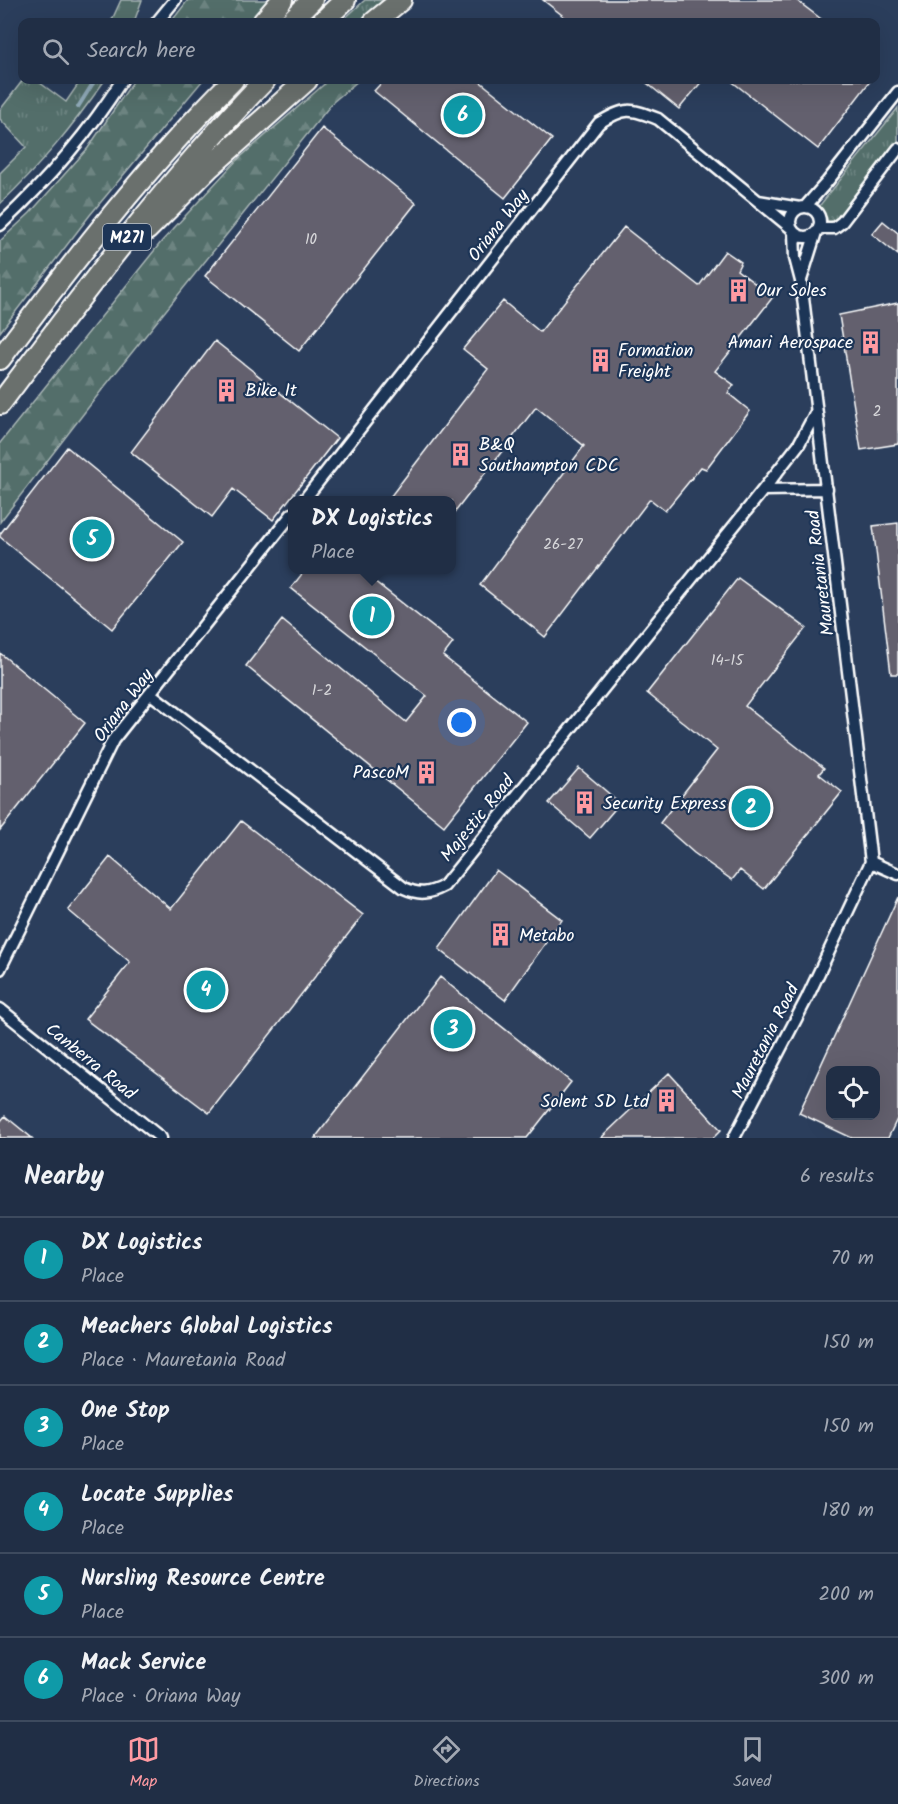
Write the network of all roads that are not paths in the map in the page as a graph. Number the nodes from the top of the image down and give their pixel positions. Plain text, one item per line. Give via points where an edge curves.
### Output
1 (175, 0) edge
2 (282, 0) edge
3 (312, 0) edge
4 (345, 0) edge
5 (401, 0) edge
6 (160, 18) edge
7 (266, 18) edge
8 (294, 18) edge
9 (326, 18) edge
10 (379, 18) edge
11 (119, 84) edge
12 (216, 84) edge
13 (229, 84) edge
14 (261, 84) edge
15 (303, 84) edge
16 (898, 92) edge
17 (187, 126) junction
18 (898, 149) edge
19 (758, 201) junction
20 (803, 208) junction
21 (0, 225) edge
22 (792, 230) junction
23 (817, 230) junction
24 (801, 281) junction
25 (87, 291) junction
26 (0, 359) edge
27 (0, 404) edge
28 (816, 412) junction
29 (826, 489) junction
30 (763, 490) junction
31 (308, 496) edge
32 (288, 519) edge
33 (151, 694) junction
34 (871, 862) junction
35 (898, 874) edge
36 (0, 969) edge
37 (0, 1009) edge
38 (161, 1138) edge
39 (734, 1138) edge

1 - 6 street
2 - 7 highway
3 - 8 highway
4 - 9 highway
5 - 10 highway
11 - 21 street via 67,157
12 - 17 highway, M271
13 - 17 highway, M271
14 - 25 highway, M271 via 141,220
15 - 25 highway, M271 via 210,167
16 - 20 street
17 - 26 highway, M271
18 - 23 street via 842,222 834,228
19 - 20 street, Oriana Way
19 - 22 street, Oriana Way
19 - 31 street, Oriana Way via 658,119 635,110 618,112 599,123
20 - 22 street via 792,214
20 - 23 street via 817,214
22 - 23 street via 807,237
22 - 24 street, Mauretania Road
23 - 24 street, Mauretania Road
24 - 28 street, Mauretania Road
25 - 27 highway, M271
28 - 29 street, Mauretania Road
28 - 30 street, Majestic Road via 799,444
29 - 30 street
29 - 34 street, Mauretania Road
30 - 33 street, Majestic Road via 444,886 434,891 414,893 404,888
32 - 33 street, Oriana Way
33 - 36 street, Oriana Way via 113,740
34 - 35 street
34 - 39 street, Mauretania Road via 807,998
37 - 38 street, Canberra Road

